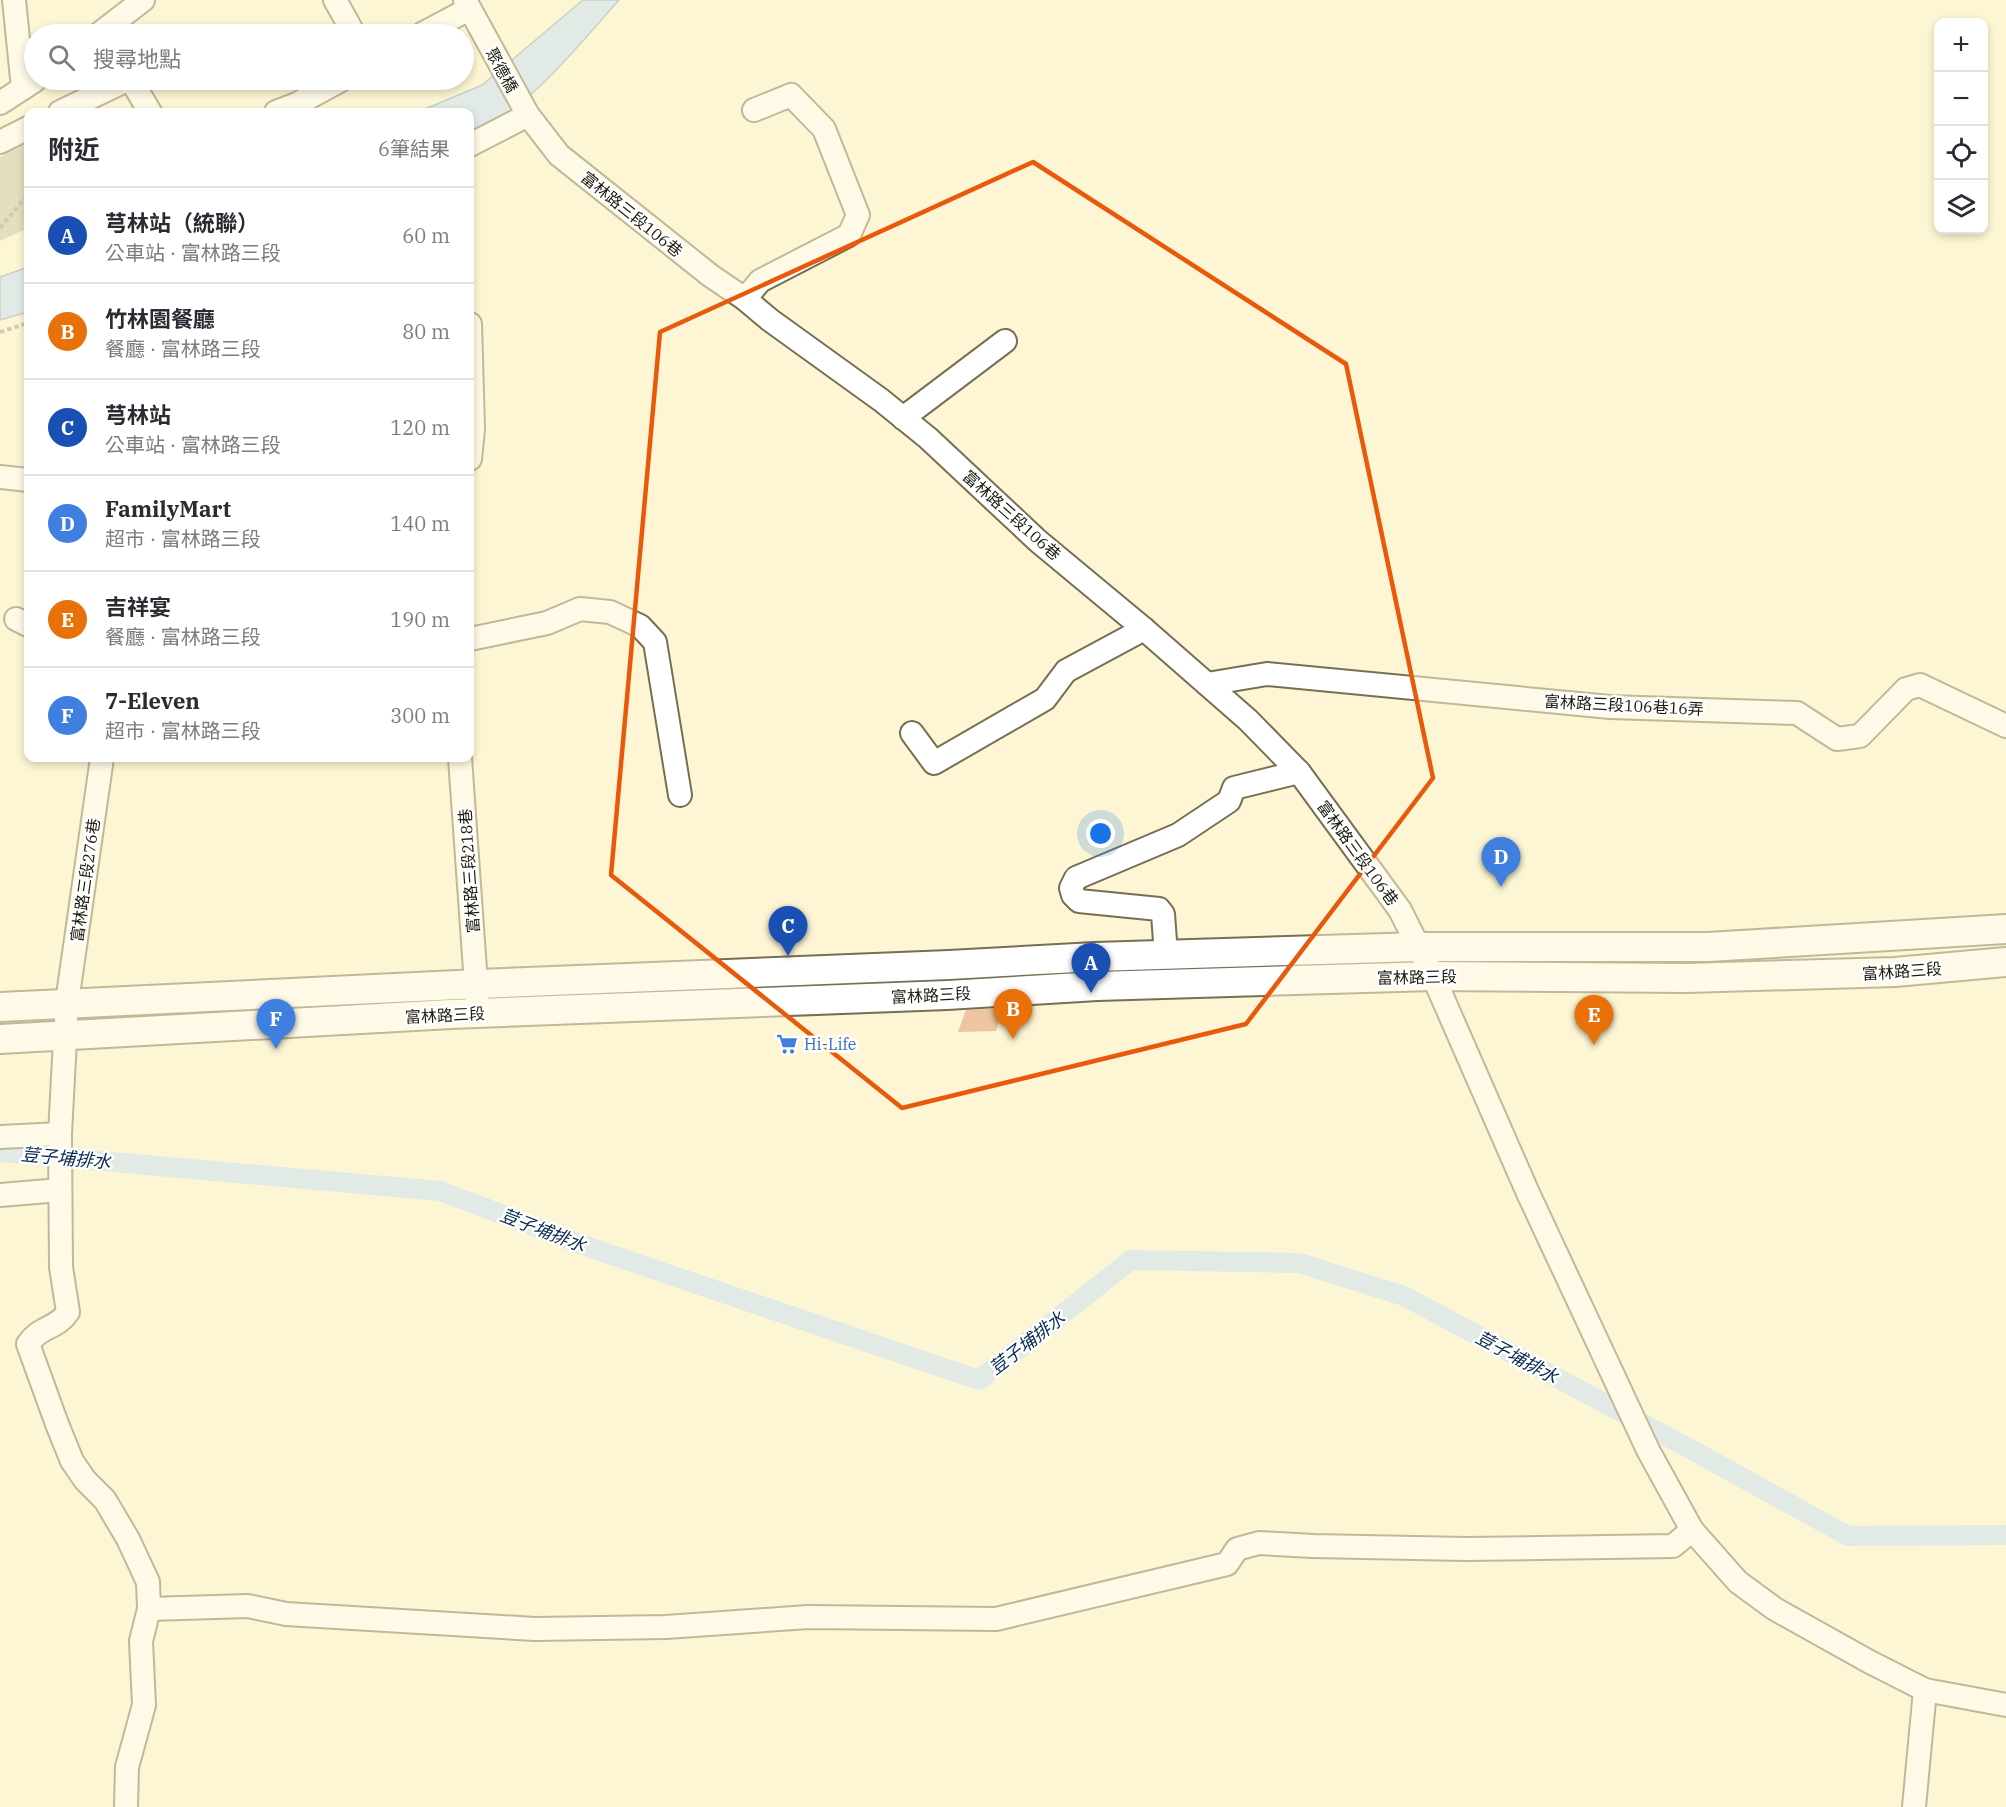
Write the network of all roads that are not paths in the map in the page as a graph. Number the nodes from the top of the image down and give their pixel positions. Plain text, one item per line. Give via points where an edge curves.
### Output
1 (335, 0) edge
2 (139, 1) edge
3 (470, 11) edge
4 (10, 13) edge
5 (111, 24) edge
6 (348, 24) edge
7 (443, 24) edge
8 (24, 63) edge
9 (24, 88) edge
10 (107, 90) edge
11 (136, 90) edge
12 (323, 90) edge
13 (0, 103) edge
14 (69, 108) edge
15 (147, 108) edge
16 (286, 108) edge
17 (753, 110) dead end
18 (528, 115) junction
19 (24, 130) edge
20 (0, 142) edge
21 (474, 143) edge
22 (745, 299) junction
23 (1005, 341) dead end
24 (903, 418) junction
25 (0, 477) edge
26 (24, 480) edge
27 (1144, 629) junction
28 (474, 638) edge
29 (1207, 684) junction
30 (2006, 726) edge
31 (912, 733) dead end
32 (101, 762) edge
33 (460, 762) edge
34 (1299, 772) junction
35 (680, 795) dead end
36 (2006, 929) edge
37 (1419, 947) junction
38 (1166, 955) junction
39 (1095, 957) junction
40 (2006, 962) edge
41 (949, 965) junction
42 (1433, 976) junction
43 (477, 984) junction
44 (1097, 986) junction
45 (947, 995) junction
46 (67, 1002) junction
47 (0, 1006) edge
48 (477, 1013) junction
49 (66, 1036) junction
50 (0, 1039) edge
51 (60, 1134) junction
52 (0, 1137) edge
53 (60, 1182) junction
54 (0, 1195) edge
55 (1692, 1530) junction
56 (149, 1609) junction
57 (1924, 1690) junction
58 (2006, 1705) edge
59 (126, 1807) edge
60 (1914, 1807) edge

1 - 6 street
2 - 5 street
3 - 7 street
3 - 18 street, 聚德橋
4 - 8 street
9 - 13 street
10 - 14 street
11 - 15 street
12 - 16 street
17 - 22 street via 792,95 824,129 858,215 849,235 760,281
18 - 21 street
18 - 22 street, 富林路三段106巷 via 559,155 683,255
19 - 20 street
22 - 24 street, 富林路三段106巷
23 - 24 street
24 - 27 street, 富林路三段106巷 via 1038,541
25 - 26 street
27 - 29 street, 富林路三段106巷
27 - 31 street via 1066,671 1045,699 934,763
28 - 35 street via 547,623 580,609 610,612 640,626 655,642
29 - 30 street, 富林路三段106巷16弄 via 1267,674 1610,707 1797,713 1837,739 1860,736 1906,689 1920,685
29 - 34 street, 富林路三段106巷
32 - 46 street, 富林路三段276巷
33 - 43 street, 富林路三段218巷
34 - 37 street, 富林路三段106巷 via 1400,910
34 - 38 street via 1234,788 1229,801 1178,836 1074,882 1073,896 1079,901 1159,909 1163,914
36 - 37 main road, 富林路三段 via 1708,947
37 - 38 main road, 富林路三段
37 - 42 street, 富林路三段106巷
38 - 39 main road, 富林路三段
39 - 41 main road, 富林路三段
39 - 44 street
40 - 42 main road, 富林路三段 via 1895,972 1687,978
41 - 43 main road, 富林路三段
41 - 45 street
42 - 44 main road, 富林路三段
42 - 55 street, 富林路三段106巷 via 1625,1403
43 - 46 main road, 富林路三段
43 - 48 street, 富林路三段218巷
44 - 45 main road, 富林路三段
45 - 48 main road, 富林路三段
46 - 47 main road, 富林路三段
46 - 49 street, 富林路三段276巷
48 - 49 main road, 富林路三段
49 - 50 main road, 富林路三段
49 - 51 street, 富林路三段276巷
51 - 52 street
51 - 53 street, 富林路三段276巷
53 - 54 street
53 - 56 street, 富林路三段276巷 via 61,1267 68,1312 62,1320 35,1334 28,1344 72,1461 105,1500 148,1582
55 - 56 street via 1673,1546 1466,1549 1258,1543 1236,1549 1227,1564 996,1619 808,1617 666,1627 535,1629 286,1614 248,1606
55 - 57 street, 富林路三段106巷 via 1738,1582 1775,1609
56 - 59 street via 141,1641 144,1705 127,1767
57 - 58 street, 富林路三段106巷
57 - 60 street

